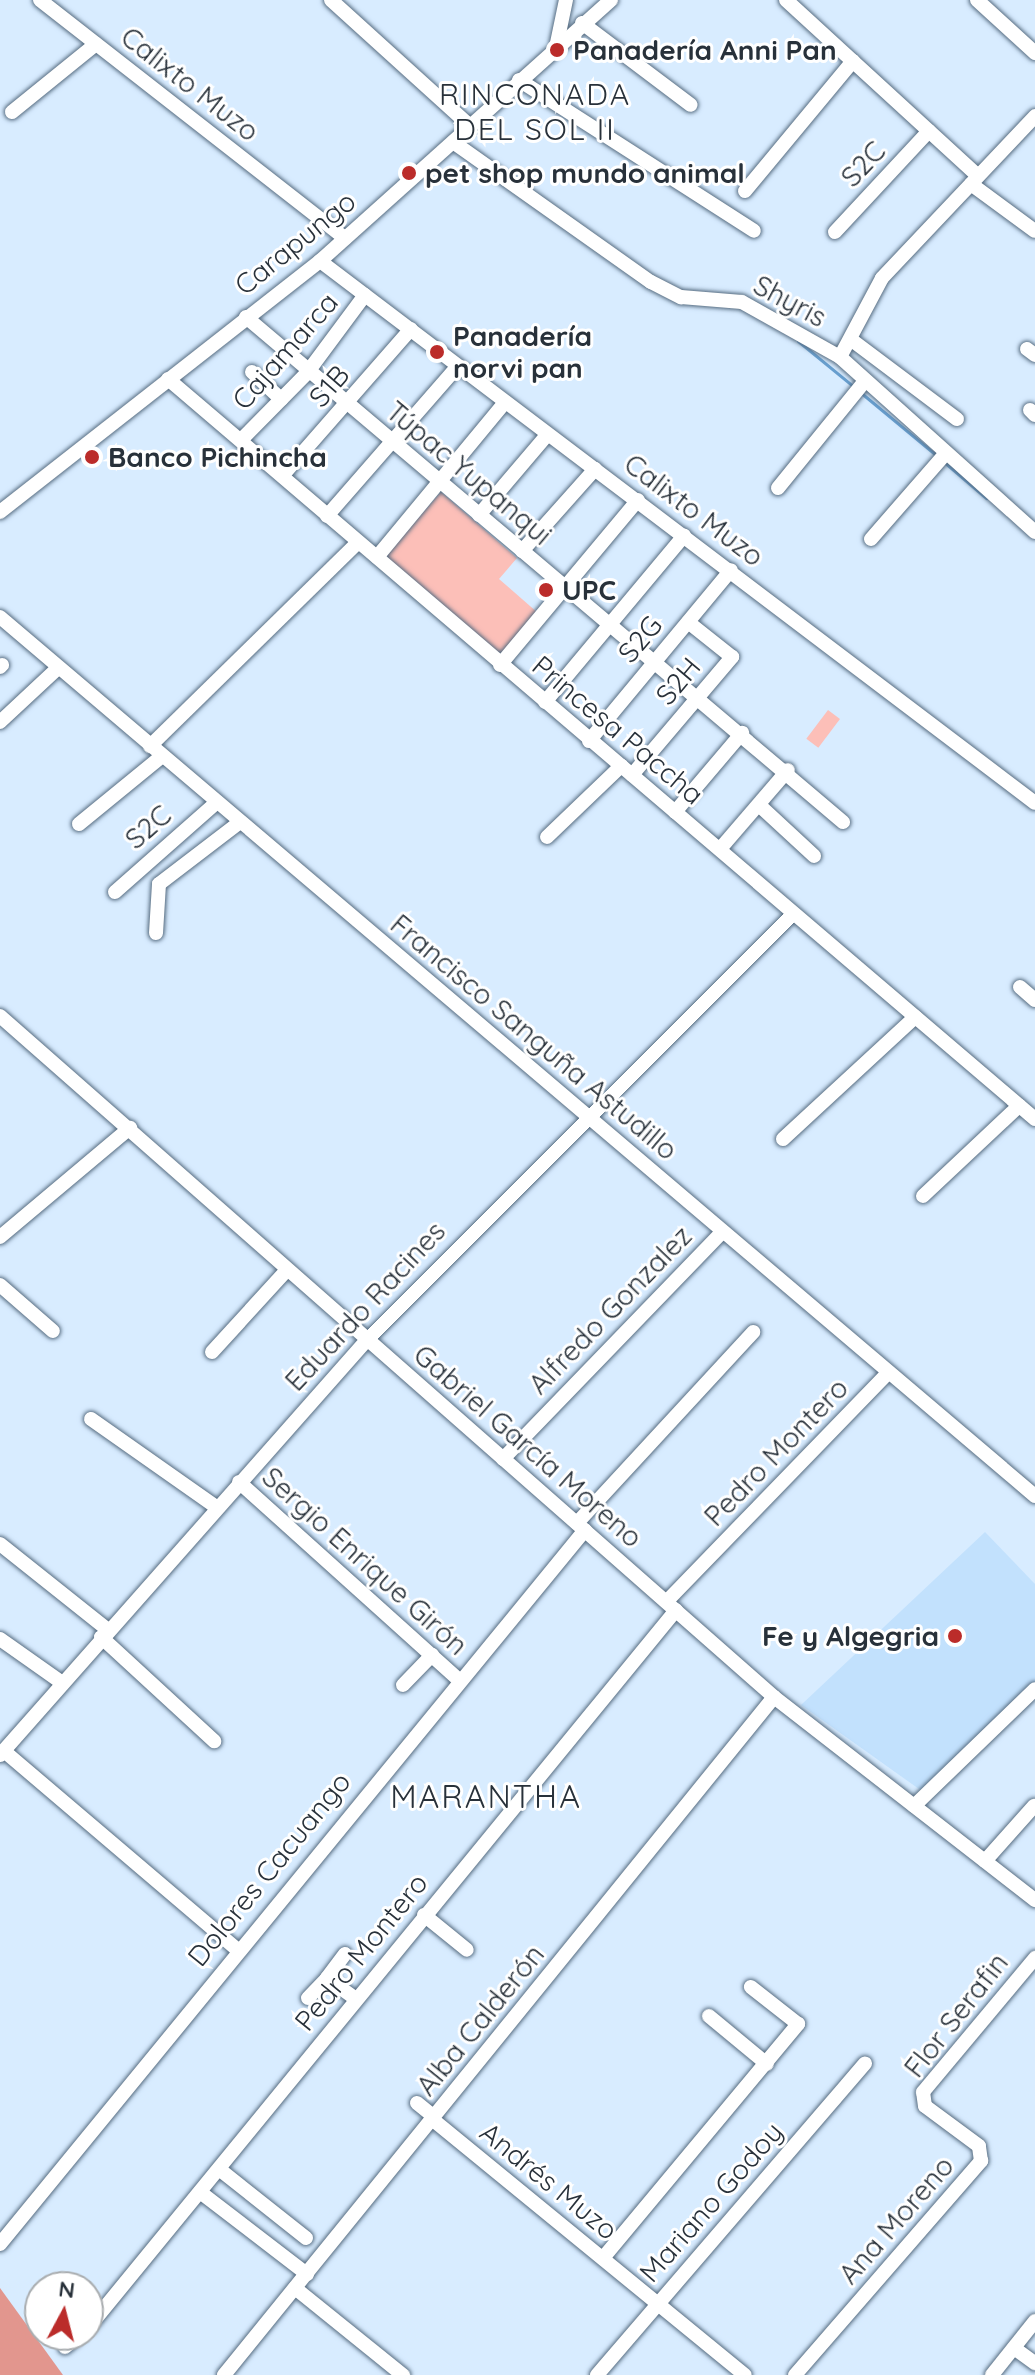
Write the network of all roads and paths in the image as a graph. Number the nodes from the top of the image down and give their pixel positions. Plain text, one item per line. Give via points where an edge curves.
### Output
1 (40, 0) edge
2 (331, 0) edge
3 (566, 0) edge
4 (611, 0) edge
5 (786, 0) edge
6 (977, 0) edge
7 (582, 23) junction
8 (557, 43) junction
9 (96, 44) junction
10 (1035, 53) edge
11 (853, 61) junction
12 (519, 80) junction
13 (691, 105) dead end
14 (12, 112) dead end
15 (1035, 116) edge
16 (470, 126) junction
17 (929, 131) junction
18 (453, 142) junction
19 (974, 180) junction
20 (745, 191) dead end
21 (754, 231) dead end
22 (1035, 231) edge
23 (835, 232) dead end
24 (345, 238) junction
25 (320, 261) junction
26 (365, 295) junction
27 (246, 317) junction
28 (411, 329) junction
29 (853, 341) junction
30 (840, 357) junction
31 (458, 366) junction
32 (252, 372) dead end
33 (307, 373) junction
34 (168, 379) junction
35 (865, 381) junction
36 (281, 399) junction
37 (505, 402) junction
38 (346, 406) junction
39 (957, 419) dead end
40 (547, 435) junction
41 (242, 439) junction
42 (393, 444) junction
43 (946, 453) junction
44 (595, 469) junction
45 (283, 475) junction
46 (440, 483) junction
47 (778, 488) dead end
48 (638, 500) junction
49 (0, 512) edge
50 (479, 515) junction
51 (327, 516) junction
52 (1035, 532) edge
53 (684, 536) junction
54 (871, 539) dead end
55 (358, 542) junction
56 (522, 551) junction
57 (377, 557) junction
58 (731, 570) junction
59 (565, 586) junction
60 (0, 617) edge
61 (688, 622) junction
62 (609, 623) junction
63 (655, 661) junction
64 (500, 665) junction
65 (58, 668) junction
66 (699, 697) junction
67 (545, 702) junction
68 (0, 722) edge
69 (742, 733) junction
70 (589, 741) junction
71 (156, 751) junction
72 (626, 770) junction
73 (788, 770) junction
74 (217, 802) junction
75 (1035, 803) edge
76 (759, 805) junction
77 (675, 812) junction
78 (240, 822) junction
79 (843, 822) dead end
80 (79, 824) dead end
81 (547, 837) dead end
82 (720, 849) junction
83 (814, 856) dead end
84 (115, 892) dead end
85 (793, 914) junction
86 (156, 933) dead end
87 (1020, 987) dead end
88 (1035, 1000) edge
89 (0, 1016) edge
90 (915, 1017) junction
91 (1019, 1106) junction
92 (590, 1116) junction
93 (1035, 1119) edge
94 (130, 1128) junction
95 (783, 1139) dead end
96 (923, 1196) dead end
97 (722, 1232) junction
98 (0, 1237) edge
99 (287, 1270) junction
100 (0, 1285) edge
101 (53, 1331) dead end
102 (753, 1332) dead end
103 (366, 1341) junction
104 (212, 1352) dead end
105 (888, 1373) junction
106 (91, 1419) dead end
107 (503, 1459) junction
108 (239, 1482) junction
109 (1035, 1496) edge
110 (216, 1507) junction
111 (581, 1526) junction
112 (0, 1544) edge
113 (672, 1606) junction
114 (104, 1634) junction
115 (0, 1639) edge
116 (432, 1655) junction
117 (457, 1678) junction
118 (61, 1682) junction
119 (403, 1685) dead end
120 (1035, 1689) edge
121 (774, 1697) junction
122 (214, 1741) dead end
123 (2, 1753) edge
124 (914, 1806) junction
125 (1034, 1806) edge
126 (985, 1861) junction
127 (1035, 1900) edge
128 (424, 1915) junction
129 (237, 1949) junction
130 (467, 1950) dead end
131 (345, 1954) dead end
132 (1035, 1958) edge
133 (327, 1978) junction
134 (751, 1987) dead end
135 (308, 1998) dead end
136 (356, 1999) junction
137 (709, 2016) dead end
138 (865, 2063) dead end
139 (767, 2064) junction
140 (417, 2103) dead end
141 (925, 2106) joint
142 (433, 2118) junction
143 (219, 2169) junction
144 (200, 2192) junction
145 (306, 2238) dead end
146 (0, 2244) edge
147 (603, 2258) junction
148 (307, 2274) junction
149 (295, 2288) junction
150 (655, 2306) junction
151 (104, 2309) edge
152 (1035, 2321) edge
153 (1014, 2348) junction
154 (1035, 2363) edge
155 (224, 2375) edge
156 (403, 2375) edge
157 (597, 2375) edge
158 (745, 2375) edge
159 (795, 2375) edge
160 (992, 2375) edge

1 - 9 street, Calixto Muzo
2 - 16 street
3 - 8 street
4 - 7 street, Carapungo
5 - 11 street
6 - 10 street
7 - 8 street, Carapungo
7 - 13 street
8 - 12 street, Carapungo
9 - 14 street
9 - 24 street, Calixto Muzo
11 - 17 street
11 - 20 street
12 - 16 street, Carapungo
12 - 21 street
15 - 19 street
16 - 18 street, Carapungo
17 - 19 street
17 - 23 street, S2C
18 - 24 street, Carapungo
18 - 30 street, Shyris via 651,282 681,297 742,302
19 - 22 street
19 - 29 street via 882,278
24 - 25 street, Carapungo
25 - 26 street, Calixto Muzo
25 - 27 street, Carapungo
26 - 28 street, Calixto Muzo
26 - 33 street, Cajamarca
27 - 33 street, Túpac Yupanqui
27 - 34 street, Carapungo
28 - 31 street, Calixto Muzo
28 - 38 street, S1B
29 - 30 street
29 - 39 street
30 - 35 street, Shyris
31 - 37 street, Calixto Muzo
31 - 42 street
32 - 36 street
33 - 36 street, Cajamarca
33 - 38 street, Túpac Yupanqui
34 - 41 street, Princesa Paccha
34 - 49 street, Carapungo
35 - 43 street, Shyris
35 - 47 street
36 - 41 street, Cajamarca
37 - 40 street, Calixto Muzo
37 - 46 street
38 - 42 street, Túpac Yupanqui
38 - 45 street, S1B
40 - 44 street, Calixto Muzo
40 - 50 street
41 - 45 street, Princesa Paccha
42 - 46 street, Túpac Yupanqui
42 - 51 street
43 - 52 street, Shyris
43 - 54 street
44 - 48 street, Calixto Muzo
44 - 56 street
45 - 51 street, Princesa Paccha
46 - 50 street, Túpac Yupanqui
46 - 57 street
48 - 53 street, Calixto Muzo
48 - 59 street
50 - 56 street, Túpac Yupanqui
51 - 55 street, Princesa Paccha
53 - 58 street, Calixto Muzo
53 - 62 street
55 - 57 street, Princesa Paccha
55 - 71 street
56 - 59 street, Túpac Yupanqui
57 - 64 street, Princesa Paccha
58 - 61 street, S2G
58 - 75 street, Calixto Muzo
59 - 62 street, Túpac Yupanqui
59 - 64 street
60 - 65 street, Francisco Sanguña Astudillo
61 - 63 street, S2G
61 - 66 street, S2H via 732,657
62 - 63 street, Túpac Yupanqui
62 - 67 street
63 - 66 street, Túpac Yupanqui
63 - 70 street, S2G
64 - 67 street, Princesa Paccha
65 - 68 street
65 - 71 street, Francisco Sanguña Astudillo
66 - 69 street, Túpac Yupanqui
66 - 72 street, S2H
67 - 70 street, Princesa Paccha
69 - 73 street, Túpac Yupanqui
69 - 77 street
70 - 72 street, Princesa Paccha
71 - 74 street, Francisco Sanguña Astudillo
71 - 80 street
72 - 77 street, Princesa Paccha
72 - 81 street, S2H
73 - 76 street
73 - 79 street, Túpac Yupanqui
74 - 78 street, Francisco Sanguña Astudillo
74 - 84 street, S2C
76 - 82 street
76 - 83 street
77 - 82 street, Princesa Paccha
78 - 86 street via 159,884
78 - 92 street, Francisco Sanguña Astudillo
82 - 85 street, Princesa Paccha
85 - 90 street, Princesa Paccha
85 - 92 street, Eduardo Racines
87 - 88 street
89 - 94 street, Gabriel García Moreno
90 - 91 street, Princesa Paccha
90 - 95 street
91 - 93 street, Princesa Paccha
91 - 96 street
92 - 97 street, Francisco Sanguña Astudillo
92 - 103 street, Eduardo Racines
94 - 98 street
94 - 99 street, Gabriel García Moreno
97 - 105 street, Francisco Sanguña Astudillo
97 - 107 street, Alfredo Gonzalez
99 - 103 street, Gabriel García Moreno
99 - 104 street
100 - 101 street
102 - 111 street, Dolores Cacuango
103 - 107 street, Gabriel García Moreno
103 - 108 street, Eduardo Racines
105 - 109 street, Francisco Sanguña Astudillo
105 - 113 street, Pedro Montero
106 - 110 street
107 - 111 street, Gabriel García Moreno
108 - 110 street, Eduardo Racines
108 - 116 street, Sergio Enrique Girón
110 - 114 street, Eduardo Racines
111 - 113 street, Gabriel García Moreno
111 - 117 street, Dolores Cacuango
112 - 114 street
113 - 121 street, Gabriel García Moreno
113 - 128 street, Pedro Montero
114 - 118 street, Eduardo Racines
114 - 122 street
115 - 118 street
116 - 117 street, Sergio Enrique Girón
116 - 119 street
117 - 129 street, Dolores Cacuango
118 - 123 street, Eduardo Racines
120 - 124 street
121 - 124 street, Gabriel García Moreno
121 - 142 street, Alba Calderón
123 - 129 street
124 - 126 street, Gabriel García Moreno
125 - 126 street
126 - 127 street, Gabriel García Moreno
128 - 130 street
128 - 136 street, Pedro Montero
129 - 146 street, Dolores Cacuango
131 - 133 street
132 - 141 street, Flor Serafin via 923,2092
133 - 135 street
133 - 136 street
134 - 139 street via 798,2024
136 - 143 street, Pedro Montero
137 - 139 street
138 - 150 street, Mariano Godoy
139 - 147 street
140 - 142 street, Andrés Muzo
141 - 159 street, Ana Moreno via 979,2146 981,2161
142 - 147 street, Andrés Muzo
142 - 148 street, Alba Calderón
143 - 144 street, Pedro Montero
143 - 145 street
144 - 148 street
144 - 151 street, Pedro Montero
147 - 150 street, Andrés Muzo
148 - 149 street, Alba Calderón
149 - 155 street, Alba Calderón
149 - 156 street
150 - 157 street, Mariano Godoy
150 - 158 street, Andrés Muzo
152 - 153 street
153 - 154 street
153 - 160 street

